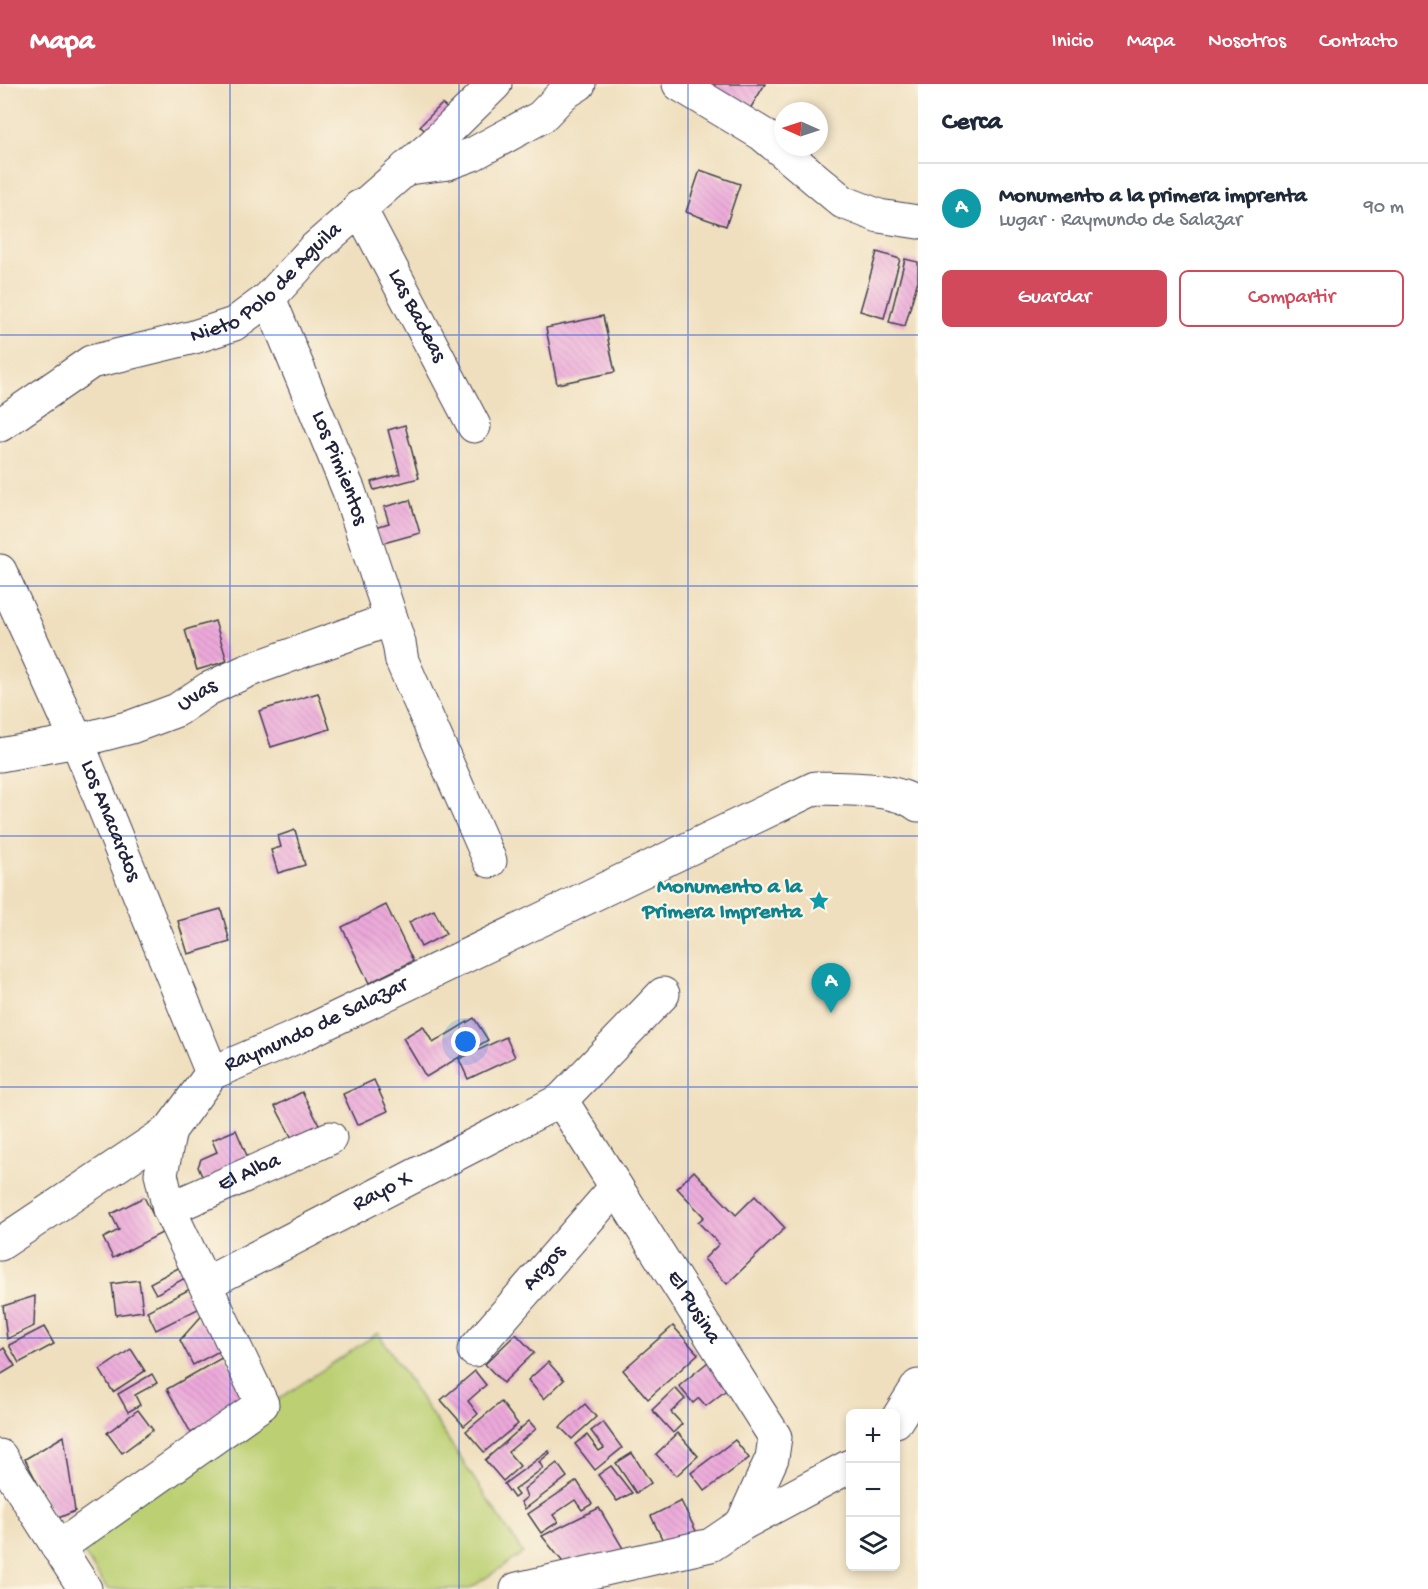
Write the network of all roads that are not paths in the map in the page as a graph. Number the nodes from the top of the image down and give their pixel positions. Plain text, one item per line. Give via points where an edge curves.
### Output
1 (495, 84) edge
2 (579, 84) edge
3 (679, 84) edge
4 (406, 168) junction
5 (359, 207) junction
6 (918, 222) edge
7 (269, 297) junction
8 (0, 425) edge
9 (474, 426) dead end
10 (0, 571) edge
11 (395, 631) junction
12 (77, 741) junction
13 (0, 755) edge
14 (918, 805) edge
15 (490, 861) dead end
16 (663, 994) dead end
17 (212, 1073) junction
18 (561, 1101) junction
19 (170, 1130) junction
20 (330, 1138) dead end
21 (616, 1187) junction
22 (169, 1209) junction
23 (0, 1244) edge
24 (205, 1284) junction
25 (474, 1350) dead end
26 (918, 1386) edge
27 (900, 1415) edge
28 (0, 1456) edge
29 (846, 1468) edge
30 (742, 1524) junction
31 (58, 1548) junction
32 (85, 1589) edge
33 (517, 1589) edge

1 - 4 street, Nieto Polo de Aguila
2 - 4 street via 541,117 473,154 448,163
3 - 6 street via 762,134 843,202 879,216
4 - 5 street, Nieto Polo de Aguila
5 - 7 street, Nieto Polo de Aguila
5 - 9 street, Las Badeas
7 - 8 street, Nieto Polo de Aguila via 234,324 91,362
7 - 11 street, Los Pimientos via 350,491
10 - 12 street, Los Anacardos
11 - 12 street, Uvas via 247,671 208,689 177,710
11 - 15 street, Los Pimientos via 402,661 431,732
12 - 13 street, Uvas
12 - 17 street, Los Anacardos
14 - 17 street, Raymundo de Salazar via 909,798 857,789 816,788 302,1035
16 - 18 street, Rayo X
17 - 19 street, Raymundo de Salazar
18 - 21 street, El Pusina
18 - 24 street, Rayo X
19 - 22 street, Raymundo de Salazar via 161,1174
19 - 23 street
20 - 22 street, El Alba
21 - 25 street, Argos
21 - 30 street, El Pusina via 775,1437 772,1458
22 - 24 street, Raymundo de Salazar
24 - 31 street, Raymundo de Salazar via 262,1404
26 - 27 street
28 - 31 street
29 - 30 street
30 - 33 street via 711,1545
31 - 32 street

